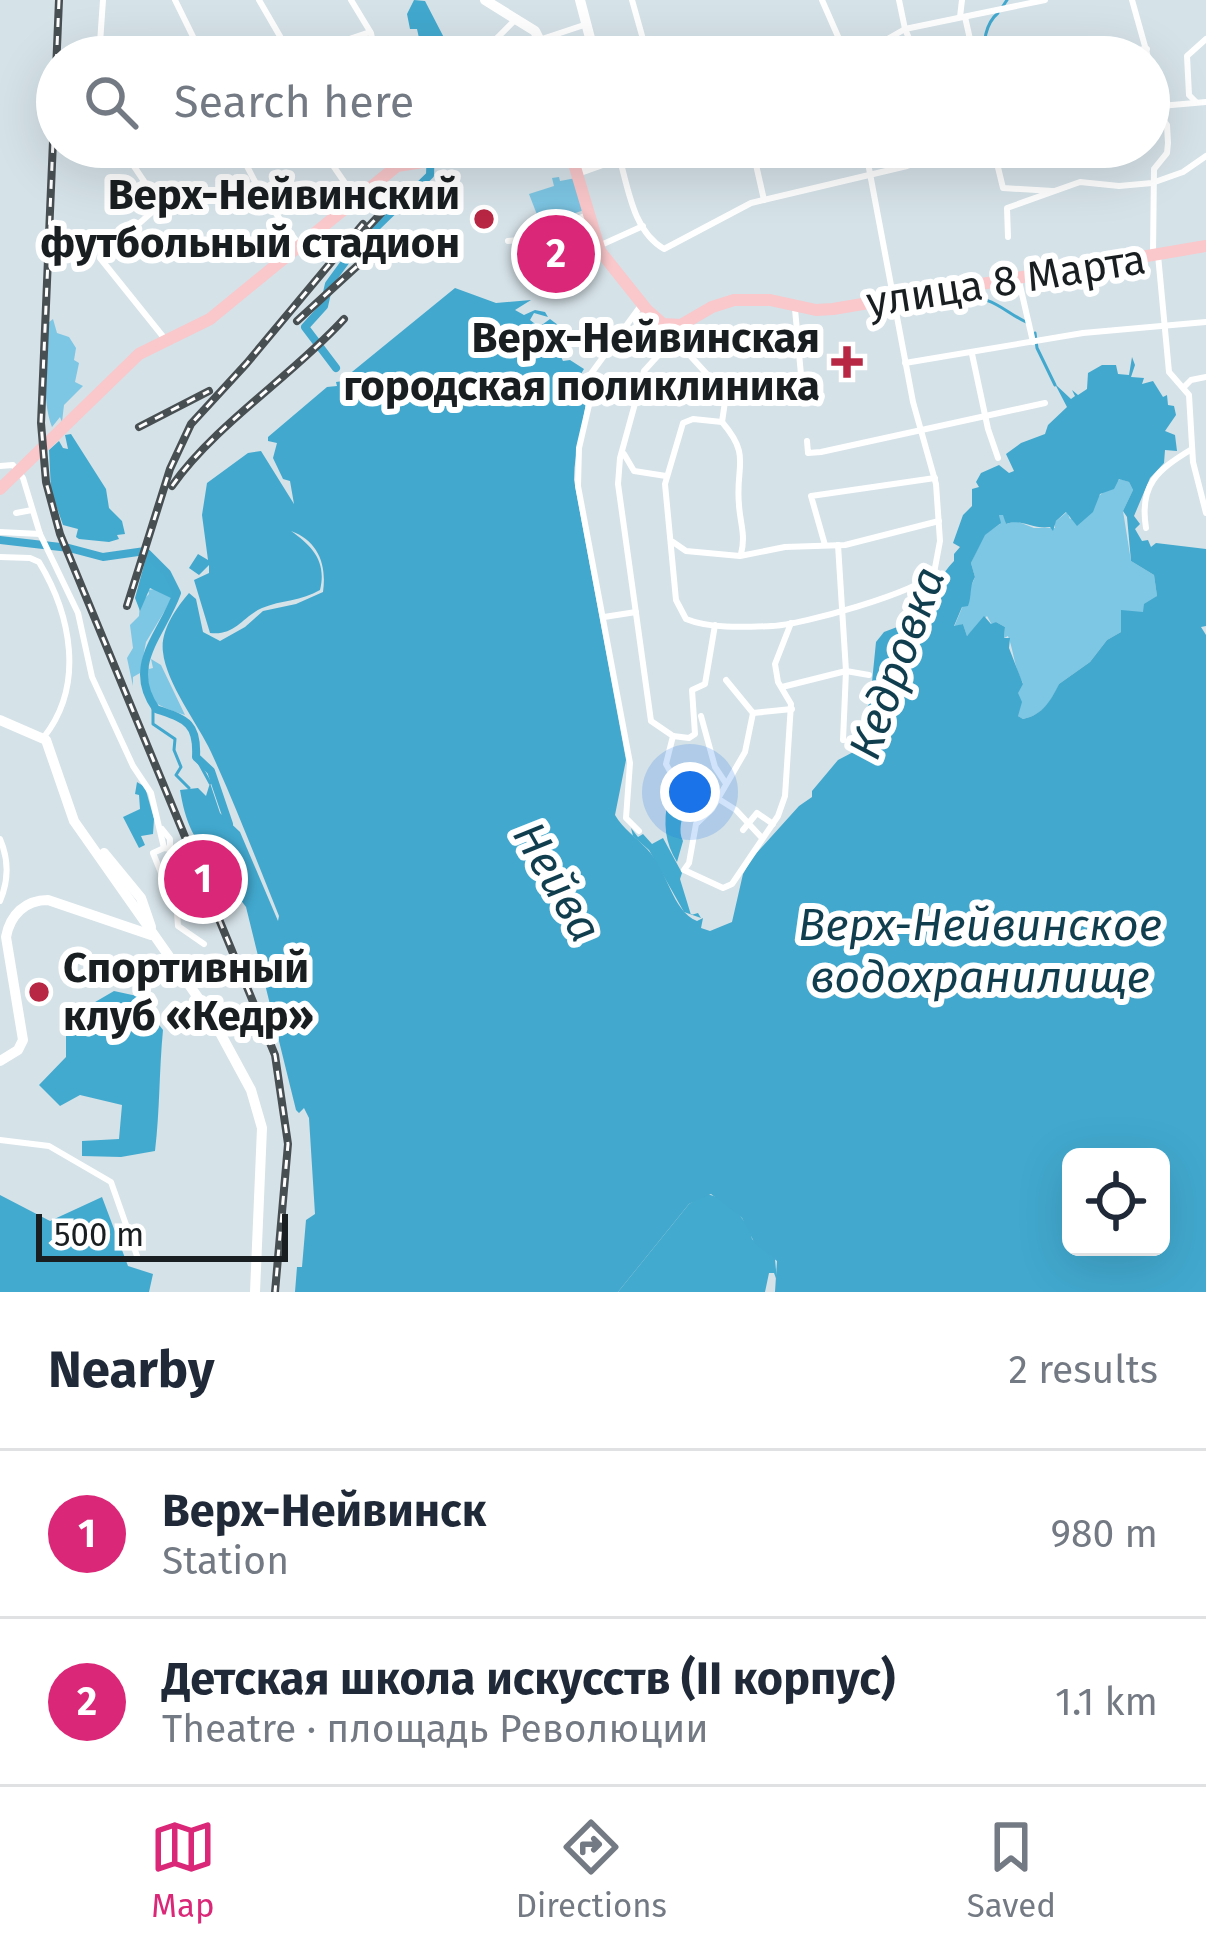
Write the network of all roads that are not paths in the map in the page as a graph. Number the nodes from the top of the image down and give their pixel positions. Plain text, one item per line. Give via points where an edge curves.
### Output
1 (103, 0) edge
2 (176, 0) edge
3 (259, 0) edge
4 (352, 0) edge
5 (485, 0) edge
6 (580, 0) edge
7 (632, 0) edge
8 (822, 0) edge
9 (899, 0) edge
10 (962, 0) edge
11 (1045, 0) edge
12 (1132, 0) edge
13 (963, 17) junction
14 (517, 18) junction
15 (586, 24) junction
16 (905, 29) junction
17 (370, 32) junction
18 (100, 36) edge
19 (193, 36) edge
20 (281, 36) edge
21 (358, 36) edge
22 (371, 36) edge
23 (499, 36) edge
24 (538, 36) edge
25 (551, 36) edge
26 (589, 36) edge
27 (642, 36) edge
28 (841, 36) edge
29 (892, 36) edge
30 (908, 36) edge
31 (968, 36) edge
32 (1142, 36) edge
33 (1206, 39) edge
34 (1189, 100) junction
35 (1206, 102) edge
36 (1170, 103) edge
37 (1206, 156) edge
38 (141, 168) edge
39 (248, 168) edge
40 (335, 168) edge
41 (395, 168) edge
42 (576, 168) edge
43 (590, 168) edge
44 (623, 168) edge
45 (757, 168) edge
46 (868, 168) edge
47 (892, 168) edge
48 (999, 168) edge
49 (1154, 168) edge
50 (577, 172) junction
51 (869, 175) junction
52 (1152, 183) junction
53 (1054, 191) junction
54 (356, 199) junction
55 (764, 200) junction
56 (587, 215) junction
57 (644, 226) junction
58 (1009, 237) dead end
59 (508, 241) dead end
60 (300, 246) junction
61 (598, 246) junction
62 (1206, 246) edge
63 (1156, 255) junction
64 (1019, 277) junction
65 (896, 296) junction
66 (642, 304) junction
67 (796, 305) junction
68 (1206, 322) edge
69 (1168, 326) junction
70 (672, 332) junction
71 (165, 338) junction
72 (1036, 341) junction
73 (972, 354) junction
74 (905, 363) junction
75 (1206, 377) edge
76 (1184, 387) junction
77 (803, 397) dead end
78 (1045, 403) dead end
79 (985, 417) junction
80 (722, 422) junction
81 (922, 428) junction
82 (807, 440) dead end
83 (1192, 449) junction
84 (623, 450) junction
85 (998, 458) dead end
86 (0, 466) edge
87 (666, 476) junction
88 (934, 478) junction
89 (0, 490) edge
90 (32, 510) junction
91 (16, 513) dead end
92 (1206, 513) edge
93 (939, 520) junction
94 (1146, 528) dead end
95 (0, 532) edge
96 (41, 537) junction
97 (671, 538) junction
98 (825, 545) junction
99 (838, 545) junction
100 (740, 556) junction
101 (0, 557) edge
102 (839, 610) junction
103 (637, 612) junction
104 (604, 617) junction
105 (791, 623) junction
106 (715, 625) junction
107 (846, 671) junction
108 (869, 675) dead end
109 (726, 680) dead end
110 (782, 687) junction
111 (792, 709) junction
112 (753, 712) junction
113 (701, 716) dead end
114 (0, 720) edge
115 (673, 736) junction
116 (44, 737) junction
117 (843, 740) dead end
118 (724, 782) junction
119 (717, 798) junction
120 (698, 822) junction
121 (773, 824) junction
122 (745, 827) junction
123 (638, 831) dead end
124 (762, 838) junction
125 (0, 839) edge
126 (0, 901) edge
127 (141, 919) junction
128 (117, 924) junction
129 (154, 936) junction
130 (204, 944) dead end
131 (5, 967) edge
132 (0, 1061) edge
133 (0, 1140) edge
134 (137, 1256) dead end
135 (254, 1292) edge

1 - 18 street
2 - 19 street
3 - 20 street
4 - 17 street
5 - 14 street
6 - 15 street
7 - 27 street
8 - 28 street
9 - 16 street
10 - 13 street
11 - 13 street
12 - 32 street
13 - 16 street
13 - 31 street
14 - 23 street
14 - 24 street
15 - 25 street
15 - 26 street
16 - 29 street
16 - 30 street
17 - 21 street
17 - 22 street
33 - 34 street via 1187,56
34 - 35 street
34 - 36 street
37 - 52 street
38 - 71 street via 160,205 100,257
39 - 60 street
40 - 54 street
41 - 54 main road
42 - 50 main road
43 - 50 street
44 - 57 street
45 - 55 street
46 - 51 street
47 - 51 street
48 - 53 street via 1004,188
49 - 52 street
50 - 56 main road
51 - 55 street
51 - 65 street
52 - 53 street via 1090,180
52 - 63 street
53 - 58 street via 1007,208
54 - 60 main road
55 - 57 street via 669,248 659,248
56 - 59 street
56 - 61 main road
57 - 61 street
60 - 71 main road via 210,319
61 - 66 main road
62 - 63 main road, улица 8 Марта
63 - 64 main road, улица 8 Марта
63 - 69 street
64 - 65 main road, улица 8 Марта
64 - 72 street
65 - 67 main road, улица 8 Марта via 832,309
65 - 74 street
66 - 70 main road
66 - 104 street via 591,372 578,452 579,499
67 - 70 main road, улица 8 Марта via 728,301
67 - 77 street
68 - 69 street
69 - 72 street
69 - 76 street via 1171,378
70 - 80 street via 725,393
70 - 84 street via 646,368
71 - 89 main road
72 - 73 street
73 - 74 street
73 - 79 street
74 - 81 street
75 - 76 street
76 - 83 street
78 - 79 street
79 - 81 street
79 - 85 street
80 - 87 street via 683,423
80 - 100 street via 742,454
81 - 82 street via 808,453
81 - 88 street
83 - 92 street
83 - 94 street via 1154,477 1142,506
84 - 87 street via 634,471
84 - 103 street via 618,490
86 - 90 street via 19,470
87 - 97 street
88 - 93 street
88 - 98 street via 811,496
90 - 91 street
90 - 96 street
93 - 99 street
93 - 102 street via 938,564 928,580
95 - 96 street
96 - 130 street via 78,613 92,677 151,793 164,848 153,853 178,926
97 - 100 street via 686,551
97 - 106 street via 681,614
98 - 99 street
98 - 100 street
99 - 102 street
101 - 116 street via 40,562 67,626 67,683
102 - 105 street
102 - 107 street
103 - 104 street
103 - 115 street via 652,723
104 - 123 street via 630,763 626,815
105 - 106 street
105 - 110 street via 775,664
106 - 115 street via 705,684 692,690 694,735
107 - 108 street
107 - 110 street
107 - 117 street
109 - 112 street
110 - 111 street
111 - 112 street
111 - 121 street via 787,785
112 - 118 street via 745,752
113 - 118 street
114 - 116 street
115 - 120 street via 666,764
116 - 127 street via 69,812
118 - 119 street
119 - 120 street
119 - 122 street
120 - 124 street via 684,870 728,888
121 - 122 street via 757,813
121 - 124 street
122 - 124 street
125 - 126 street via 7,866
127 - 128 street
127 - 128 street
127 - 129 street
127 - 129 street
128 - 131 street via 35,901 10,922
129 - 135 street via 236,1059 258,1111
131 - 132 street via 23,1040
133 - 134 street via 49,1146 111,1182

